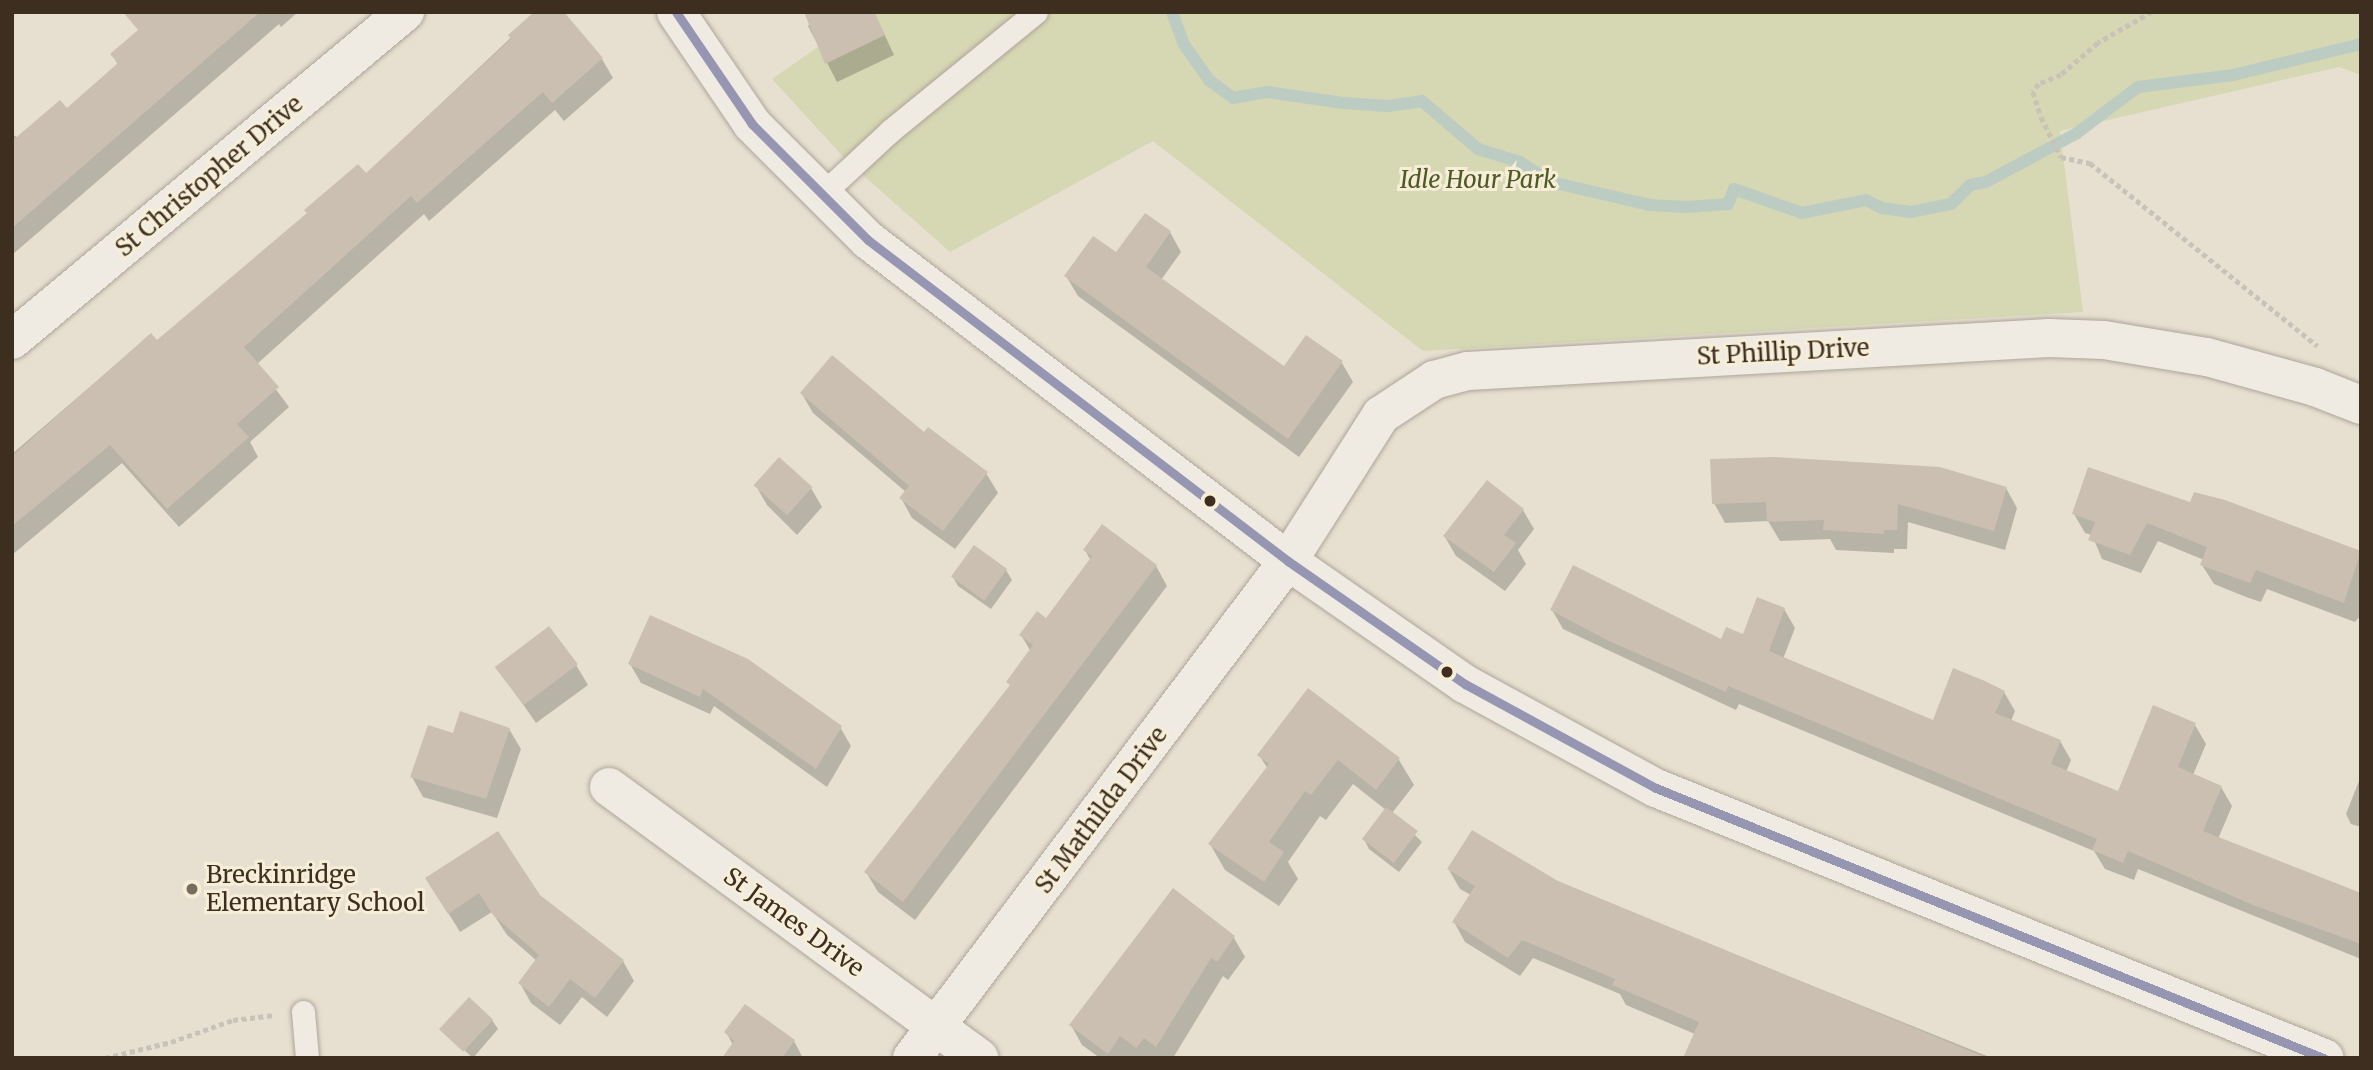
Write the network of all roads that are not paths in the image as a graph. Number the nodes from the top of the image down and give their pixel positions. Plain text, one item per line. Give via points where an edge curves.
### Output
1 (405, 12) edge
2 (676, 12) edge
3 (1036, 12) edge
4 (821, 195) junction
5 (12, 340) edge
6 (2350, 401) edge
7 (1289, 561) junction
8 (609, 787) dead end
9 (303, 1012) road end
10 (937, 1027) junction
11 (307, 1058) edge
12 (912, 1058) edge
13 (978, 1058) edge
14 (2324, 1058) edge

1 - 5 street, St Christopher Drive
2 - 4 street via 752,124
3 - 4 lane via 890,131
4 - 7 street via 868,240
6 - 7 street, St Phillip Drive via 2207,357 2105,340 2049,338 1468,371 1434,380 1381,415
7 - 10 street, St Mathilda Drive
7 - 14 street via 1465,684 1602,762
8 - 10 street, St James Drive
9 - 11 lane
10 - 12 street, St Mathilda Drive
10 - 13 street, St James Drive

